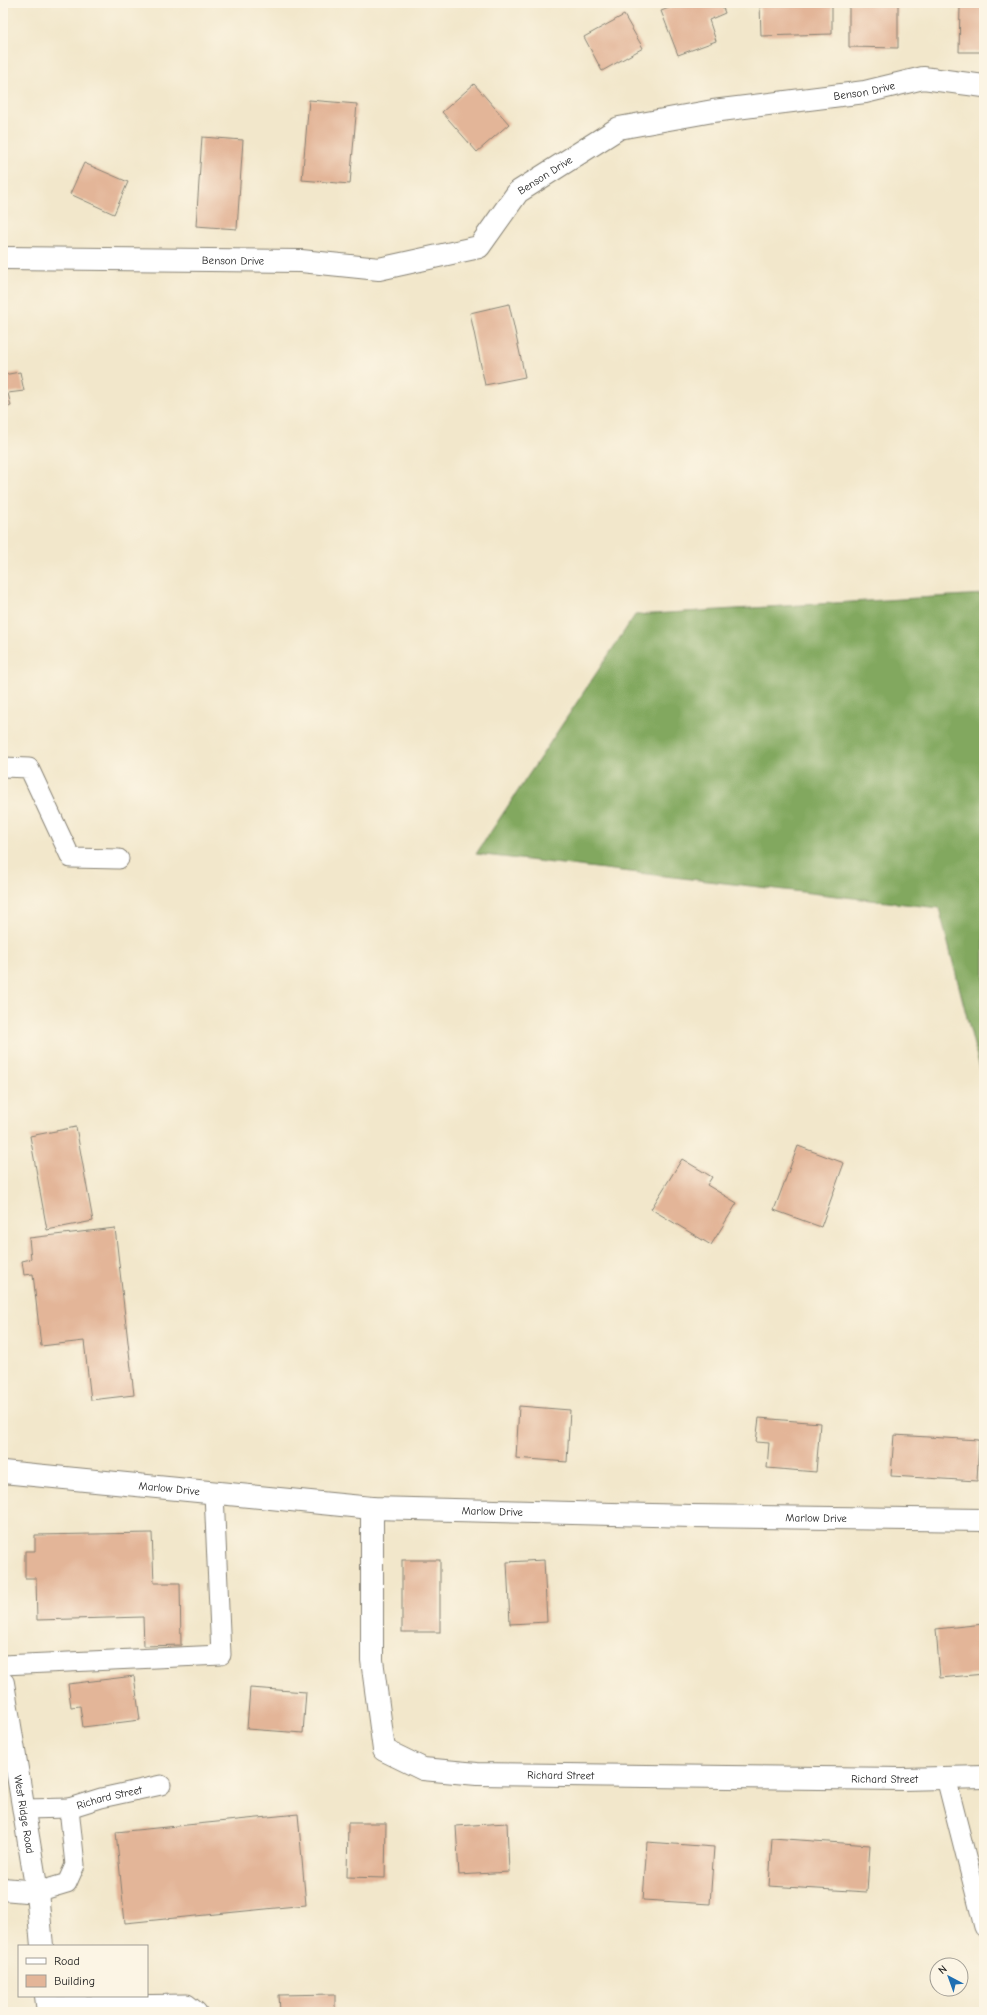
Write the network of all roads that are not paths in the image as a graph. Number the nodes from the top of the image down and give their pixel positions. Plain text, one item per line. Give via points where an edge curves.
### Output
1 (984, 86) edge
2 (3, 258) edge
3 (3, 767) edge
4 (119, 860) dead end
5 (3, 1472) edge
6 (214, 1493) junction
7 (372, 1508) junction
8 (984, 1520) edge
9 (3, 1664) edge
10 (3, 1683) edge
11 (984, 1777) edge
12 (946, 1778) junction
13 (161, 1785) dead end
14 (69, 1808) junction
15 (24, 1809) junction
16 (3, 1889) edge
17 (37, 1892) junction
18 (984, 1927) edge
19 (42, 1945) edge
20 (47, 2005) edge
21 (197, 2012) edge

1 - 2 street, Benson Drive via 923,78 865,92 713,111 619,128 518,192 478,247 379,269 301,260
3 - 4 lane via 28,768 71,858
5 - 6 street, Marlow Drive
6 - 7 street, Marlow Drive
6 - 9 lane via 221,1656
7 - 8 street, Marlow Drive
7 - 12 street, Richard Street via 372,1660 384,1750 423,1769 477,1774
10 - 15 street, West Ridge Road
11 - 12 street, Richard Street
12 - 18 lane
13 - 14 lane, Richard Street
14 - 15 lane
14 - 17 lane, Richard Street via 75,1865 67,1883
15 - 17 street, West Ridge Road
16 - 17 street
17 - 19 street, West Ridge Road
20 - 21 lane via 186,2004

